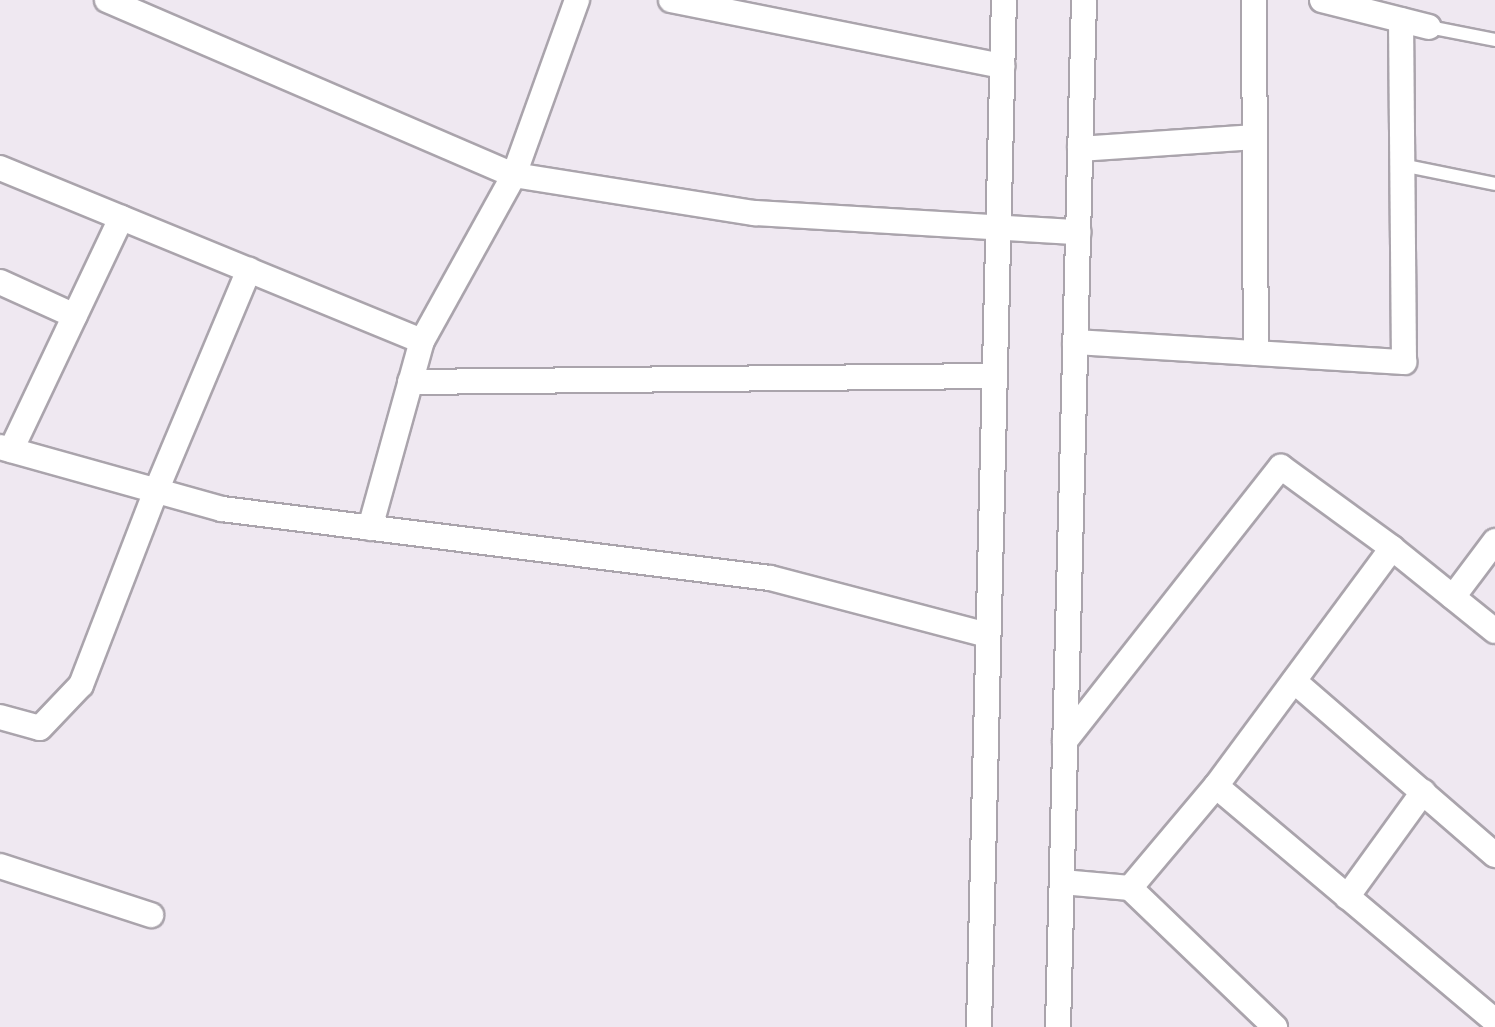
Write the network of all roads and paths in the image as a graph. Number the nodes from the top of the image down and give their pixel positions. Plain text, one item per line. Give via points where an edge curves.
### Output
1 (107, 0) edge
2 (577, 0) edge
3 (671, 0) edge
4 (1004, 0) edge
5 (1084, 0) edge
6 (1254, 0) edge
7 (1322, 0) edge
8 (1401, 20) junction
9 (1429, 27) joint
10 (1495, 40) edge
11 (1002, 66) junction
12 (1255, 137) junction
13 (1080, 149) junction
14 (1402, 165) junction
15 (0, 168) edge
16 (514, 175) junction
17 (1495, 184) edge
18 (121, 218) junction
19 (998, 229) junction
20 (1078, 232) junction
21 (249, 270) junction
22 (0, 282) edge
23 (75, 316) junction
24 (422, 341) junction
25 (1075, 342) junction
26 (1256, 353) junction
27 (995, 376) junction
28 (410, 382) junction
29 (6, 448) edge
30 (156, 491) junction
31 (370, 528) junction
32 (1495, 541) edge
33 (1392, 548) junction
34 (1453, 597) junction
35 (1495, 631) edge
36 (988, 635) junction
37 (1294, 681) junction
38 (0, 717) edge
39 (1065, 741) junction
40 (1216, 786) junction
41 (1423, 792) junction
42 (1495, 855) edge
43 (0, 866) edge
44 (1062, 882) junction
45 (1130, 888) junction
46 (1347, 897) junction
47 (151, 915) dead end
48 (1495, 1021) edge
49 (979, 1027) edge
50 (1058, 1027) edge
51 (1275, 1027) edge

1 - 16 street
2 - 16 street
3 - 11 street
4 - 11 street
5 - 13 street
6 - 12 street
7 - 8 street
8 - 9 street
8 - 14 street
9 - 10 lane
11 - 19 street
12 - 13 street
12 - 26 street
13 - 20 street
14 - 17 lane
14 - 26 street via 1404,362
15 - 18 street
16 - 19 street via 755,213
16 - 24 street
18 - 21 street
18 - 23 street
19 - 20 street
19 - 27 street
20 - 25 street
21 - 24 street
21 - 30 street
22 - 23 street
23 - 29 street
24 - 28 street
25 - 26 street
25 - 39 street
27 - 28 street
27 - 36 street
28 - 31 street
29 - 30 street
30 - 31 street via 222,509
30 - 38 street via 81,685 40,728
31 - 36 street via 770,578
32 - 34 street
33 - 34 street
33 - 37 street
33 - 39 street via 1281,467
34 - 35 street
36 - 49 street
37 - 40 street
37 - 41 street
39 - 44 street
40 - 45 street
40 - 46 street
41 - 42 street
41 - 46 street
43 - 47 street
44 - 45 street
44 - 50 street
45 - 51 street
46 - 48 street

